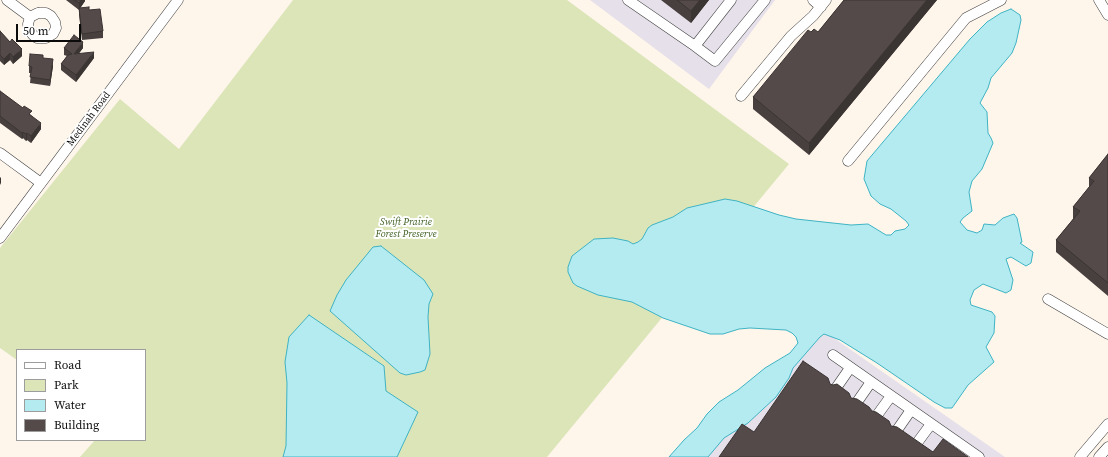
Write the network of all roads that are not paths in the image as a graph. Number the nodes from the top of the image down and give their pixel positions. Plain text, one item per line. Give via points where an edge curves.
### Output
1 (7, 0) edge
2 (178, 0) edge
3 (628, 0) edge
4 (731, 0) edge
5 (765, 0) edge
6 (812, 0) edge
7 (1001, 0) edge
8 (1099, 0) edge
9 (824, 4) edge
10 (1108, 15) edge
11 (30, 17) dead end
12 (695, 46) junction
13 (741, 96) dead end
14 (0, 153) edge
15 (848, 161) dead end
16 (41, 184) junction
17 (0, 238) edge
18 (1048, 298) dead end
19 (1108, 334) edge
20 (833, 356) dead end
21 (850, 368) junction
22 (871, 382) junction
23 (834, 391) edge
24 (891, 396) junction
25 (855, 405) edge
26 (911, 410) junction
27 (875, 418) edge
28 (931, 424) junction
29 (1108, 424) edge
30 (895, 433) edge
31 (917, 443) edge
32 (1108, 447) edge
33 (979, 457) edge
34 (1080, 457) edge
35 (1100, 457) edge

1 - 11 street
2 - 16 street, Medinah Road
3 - 12 street
4 - 12 street
5 - 12 street via 715,61
6 - 9 street
7 - 15 street via 966,18
8 - 10 street
9 - 13 street via 791,36
14 - 16 street
16 - 17 street, Medinah Road
18 - 19 street
20 - 21 street
21 - 22 street
21 - 23 street
22 - 24 street
22 - 25 street
24 - 26 street
24 - 27 street
26 - 28 street
26 - 30 street
28 - 31 street
28 - 33 street
29 - 34 street
32 - 35 street

